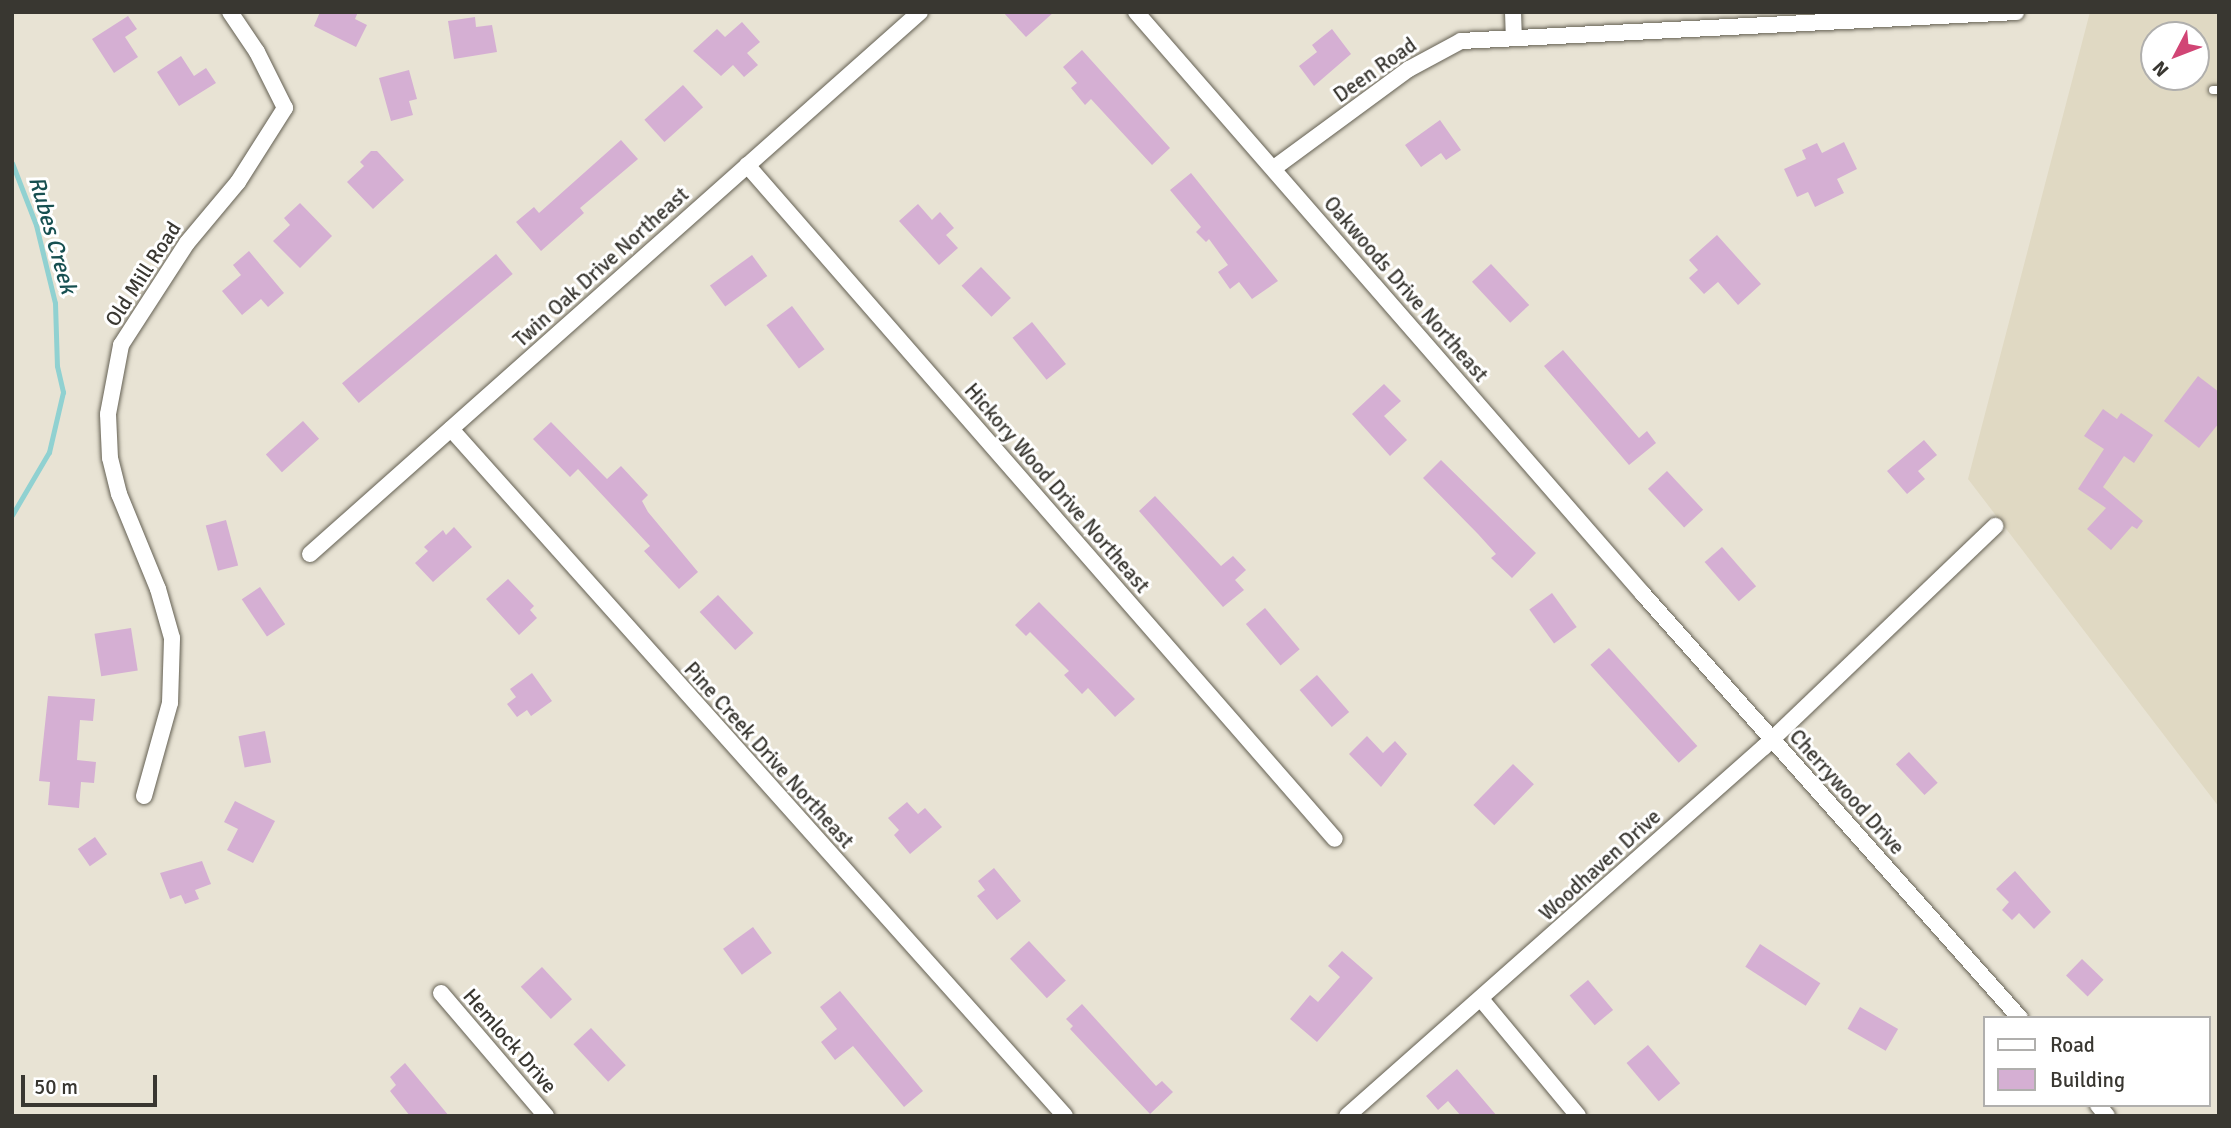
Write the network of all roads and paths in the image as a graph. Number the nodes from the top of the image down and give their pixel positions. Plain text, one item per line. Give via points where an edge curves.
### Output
1 (230, 12) edge
2 (920, 12) edge
3 (1136, 12) edge
4 (1513, 12) edge
5 (2016, 12) edge
6 (1514, 36) junction
7 (747, 165) junction
8 (1274, 168) junction
9 (451, 429) junction
10 (1995, 526) dead end
11 (310, 554) dead end
12 (1643, 594) joint
13 (1770, 737) junction
14 (144, 796) dead end
15 (1335, 839) dead end
16 (441, 993) dead end
17 (1481, 999) junction
18 (2018, 1016) edge
19 (1061, 1112) edge
20 (546, 1116) edge
21 (1347, 1116) edge
22 (1578, 1116) edge

1 - 14 street, Old Mill Road via 257,52 285,108 238,182 187,243 121,345 108,414 110,458 119,494 158,589 172,638 170,703
2 - 7 street, Twin Oak Drive Northeast
3 - 8 street, Oakwoods Drive Northeast
4 - 6 street
5 - 6 street, Deen Road
6 - 8 street, Deen Road via 1447,46
7 - 9 street, Twin Oak Drive Northeast
7 - 15 street, Hickory Wood Drive Northeast
8 - 12 street, Oakwoods Drive Northeast
9 - 11 street, Twin Oak Drive Northeast
9 - 19 street, Pine Creek Drive Northeast
10 - 13 street, Woodhaven Drive
12 - 13 street, Cherrywood Drive
13 - 17 street, Woodhaven Drive
13 - 18 street, Cherrywood Drive
16 - 20 street, Hemlock Drive
17 - 21 street, Woodhaven Drive
17 - 22 street

